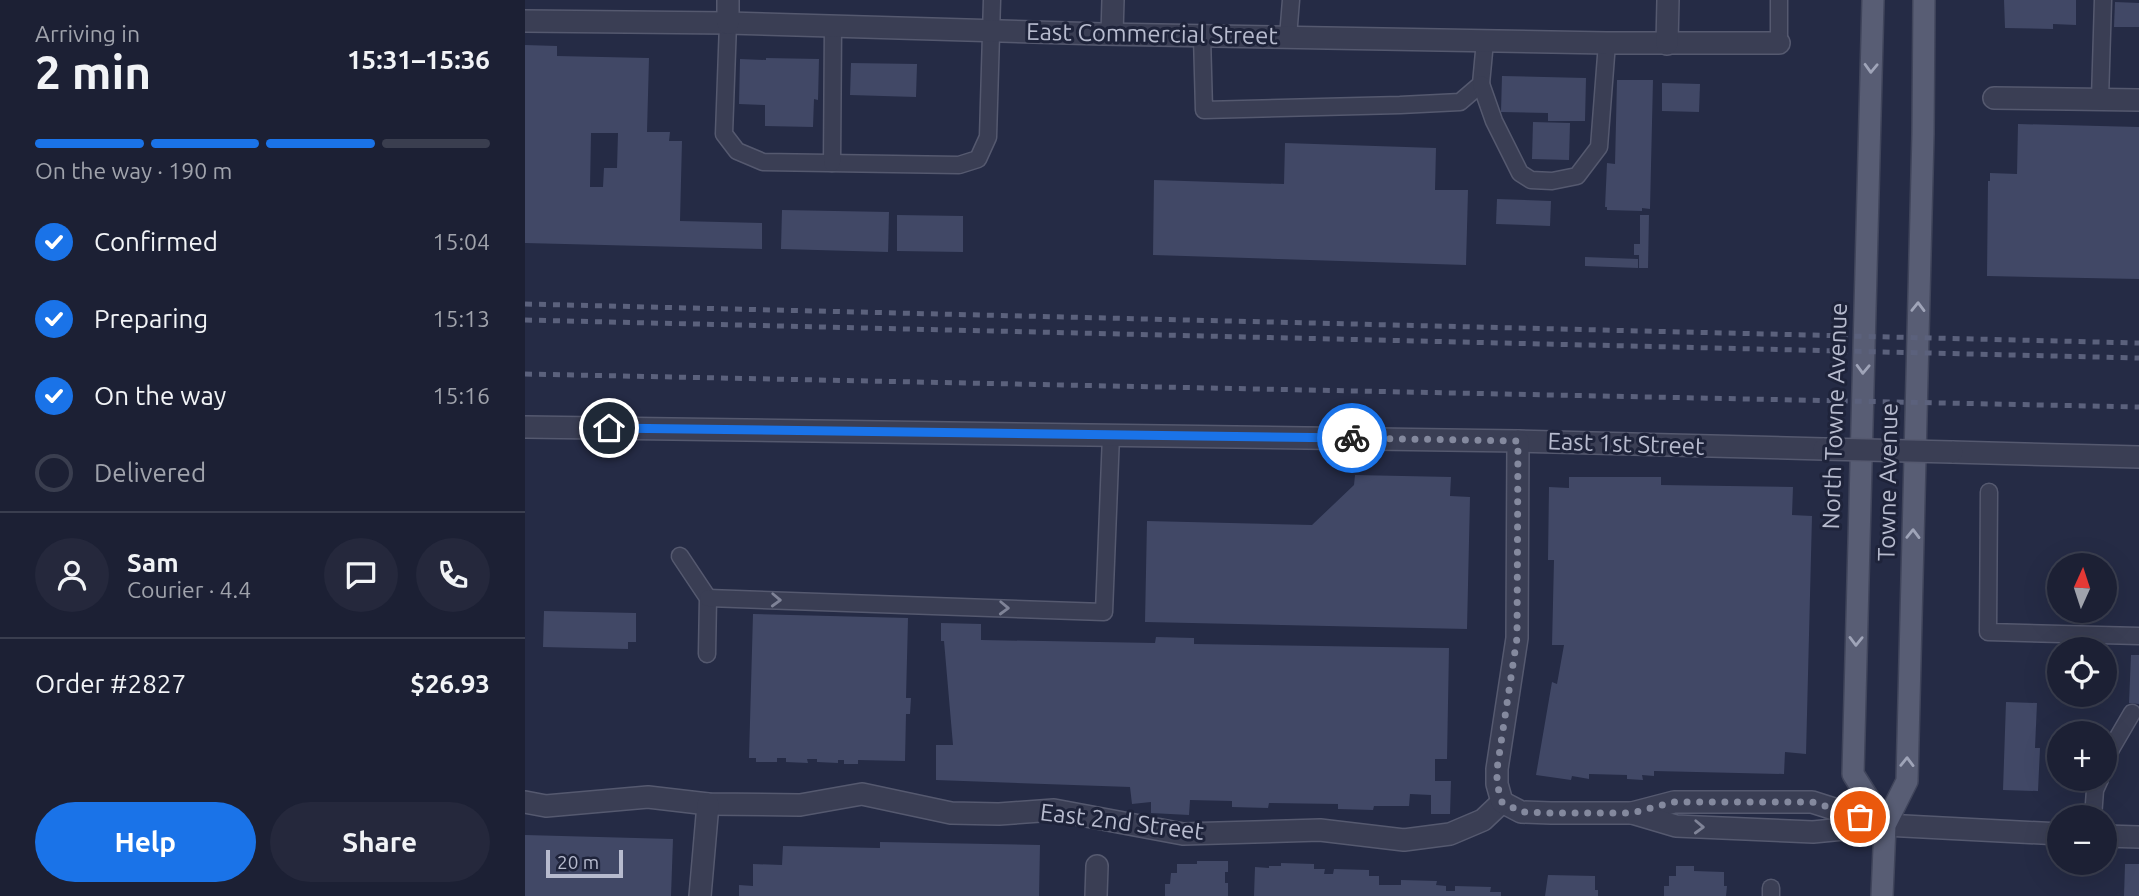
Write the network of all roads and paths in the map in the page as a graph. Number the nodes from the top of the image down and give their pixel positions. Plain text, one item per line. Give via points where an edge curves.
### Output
1 (728, 0) edge
2 (992, 0) edge
3 (1113, 0) edge
4 (1291, 0) edge
5 (1668, 0) edge
6 (1779, 0) edge
7 (1873, 0) edge
8 (1924, 0) edge
9 (2103, 0) edge
10 (525, 21) edge
11 (727, 23) junction
12 (832, 26) junction
13 (991, 30) junction
14 (1112, 34) junction
15 (1202, 36) junction
16 (1288, 37) junction
17 (1485, 41) junction
18 (1607, 43) junction
19 (1779, 43) joint
20 (1667, 44) junction
21 (1481, 85) junction
22 (1994, 98) dead end
23 (2100, 99) junction
24 (2139, 100) edge
25 (832, 163) junction
26 (525, 426) edge
27 (1111, 435) junction
28 (1518, 441) junction
29 (2139, 457) edge
30 (1989, 492) dead end
31 (680, 556) dead end
32 (708, 598) junction
33 (2139, 636) edge
34 (707, 654) dead end
35 (2132, 713) dead end
36 (2117, 739) edge
37 (525, 802) edge
38 (1502, 802) junction
39 (708, 804) junction
40 (1632, 813) junction
41 (1885, 825) junction
42 (2047, 833) edge
43 (2117, 836) edge
44 (2139, 837) edge
45 (1097, 866) dead end
46 (700, 896) edge
47 (1096, 896) edge
48 (1882, 896) edge

1 - 11 street
2 - 13 lane
3 - 14 street
4 - 16 lane
5 - 20 street
6 - 19 lane
7 -> 41 main road, North Towne Avenue via 1853,774
41 -> 8 main road, Towne Avenue via 1907,781
9 - 23 lane
10 - 11 street, East Commercial Street
11 - 12 street, East Commercial Street
11 - 25 lane via 724,134 737,151 763,162
12 - 13 street, East Commercial Street
12 - 25 lane
13 - 14 street, East Commercial Street
13 - 25 lane via 988,137 978,159 959,165
14 - 15 street, East Commercial Street
15 - 16 street, East Commercial Street
15 - 21 lane via 1204,110 1460,102
16 - 17 street, East Commercial Street
17 - 18 street, East Commercial Street
17 - 21 lane
18 - 20 street, East Commercial Street
18 - 21 lane via 1599,147 1577,176 1531,180 1520,173
19 - 20 street, East Commercial Street
22 - 23 street
23 - 24 street
26 - 27 street, East 1st Street
27 - 28 street, East 1st Street
32 -> 27 lane via 1104,612
28 - 29 street, East 1st Street, bridge
28 - 38 street via 1517,638 1497,769
30 - 33 lane via 1989,632
31 - 32 lane
32 - 34 lane
35 - 36 lane
37 - 39 street, East 2nd Street via 546,806 648,797
38 - 39 street, East 2nd Street via 1483,820 1450,834 1404,839 1319,830 1183,834 1054,810 951,813 862,793 800,805
38 - 40 street via 1521,812
39 - 46 street
40 -> 41 street via 1676,826 1814,832
40 - 41 street via 1674,802 1812,802
41 - 42 street
41 - 48 main road
43 - 44 street
45 - 47 street

